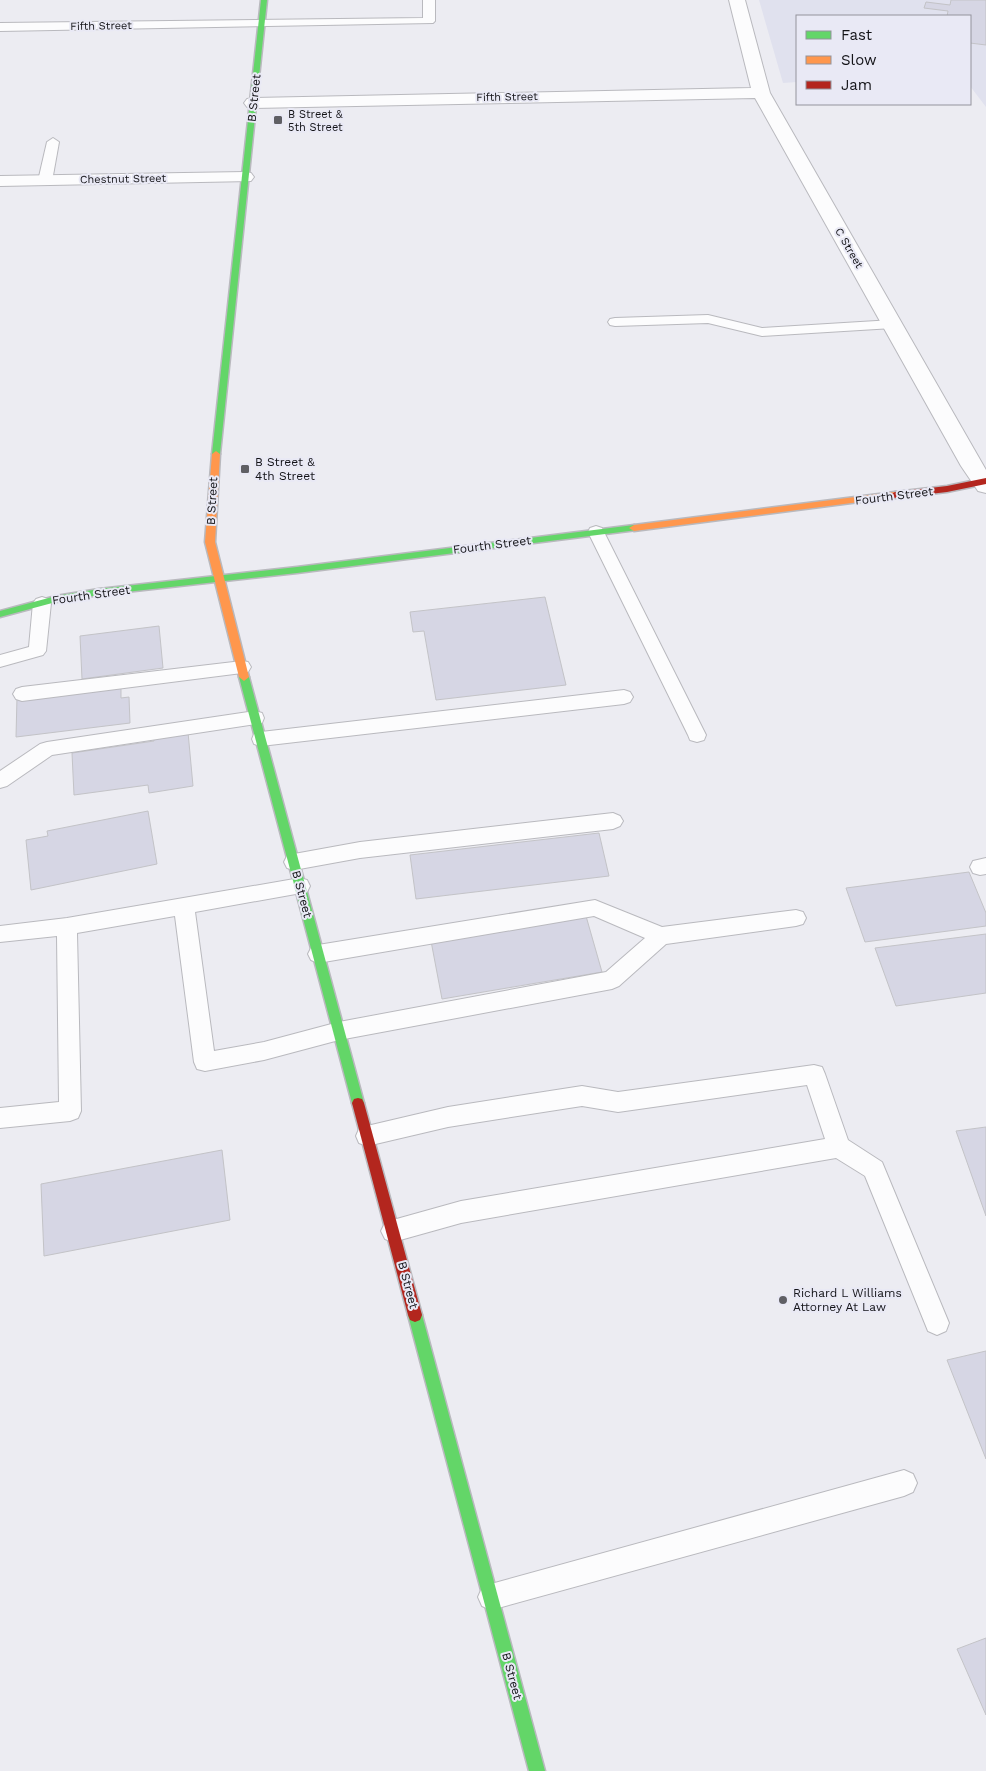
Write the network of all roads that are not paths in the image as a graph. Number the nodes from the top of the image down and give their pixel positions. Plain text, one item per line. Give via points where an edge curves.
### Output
1 (264, 0) edge
2 (429, 0) edge
3 (737, 0) edge
4 (262, 24) junction
5 (0, 27) edge
6 (761, 93) junction
7 (253, 103) junction
8 (53, 142) dead end
9 (245, 177) junction
10 (45, 180) junction
11 (0, 181) edge
12 (615, 322) dead end
13 (893, 324) junction
14 (985, 483) edge
15 (596, 532) junction
16 (218, 578) junction
17 (42, 603) junction
18 (0, 614) edge
19 (0, 661) edge
20 (242, 667) junction
21 (22, 694) dead end
22 (624, 696) dead end
23 (255, 718) junction
24 (697, 735) dead end
25 (261, 739) junction
26 (0, 782) edge
27 (613, 822) dead end
28 (294, 862) junction
29 (300, 886) junction
30 (184, 905) junction
31 (796, 918) dead end
32 (67, 926) junction
33 (0, 934) edge
34 (661, 936) junction
35 (318, 954) junction
36 (339, 1032) junction
37 (0, 1118) edge
38 (367, 1136) junction
39 (839, 1147) junction
40 (393, 1231) junction
41 (936, 1323) dead end
42 (904, 1484) dead end
43 (491, 1597) junction
44 (537, 1771) edge

1 - 4 street, B Street
2 - 4 lane, Fifth Street via 429,21
3 - 6 street, C Street
4 - 5 lane, Fifth Street
4 - 7 street, B Street
6 - 7 street, Fifth Street
6 - 13 street, C Street
7 - 9 street, B Street
8 - 10 lane
9 - 10 street, Chestnut Street
9 - 16 street, B Street via 212,497 210,542
10 - 11 street, Chestnut Street
12 - 13 lane via 708,319 762,332
13 - 14 street, C Street via 972,466
14 - 15 street, Fourth Street
15 - 16 street, Fourth Street
15 - 24 lane
16 - 17 street, Fourth Street via 99,592
16 - 20 street, B Street
17 - 18 street, Fourth Street
17 - 19 lane via 37,651
20 - 21 lane
20 - 23 street, B Street
22 - 25 lane
23 - 25 street, B Street
23 - 26 lane via 46,749
25 - 28 street, B Street
27 - 28 lane via 360,850
28 - 29 street, B Street
29 - 30 lane
29 - 35 street, B Street
30 - 32 lane
30 - 36 lane via 205,1062
31 - 34 lane
32 - 33 lane
32 - 37 lane via 70,1111
34 - 35 lane via 595,908
34 - 36 lane via 612,980
35 - 36 street, B Street
36 - 38 street, B Street
38 - 39 lane via 448,1117 582,1096 618,1102 814,1074
38 - 40 street, B Street
39 - 40 lane via 461,1212
39 - 41 lane via 874,1170
40 - 43 street, B Street
42 - 43 lane
43 - 44 street, B Street

